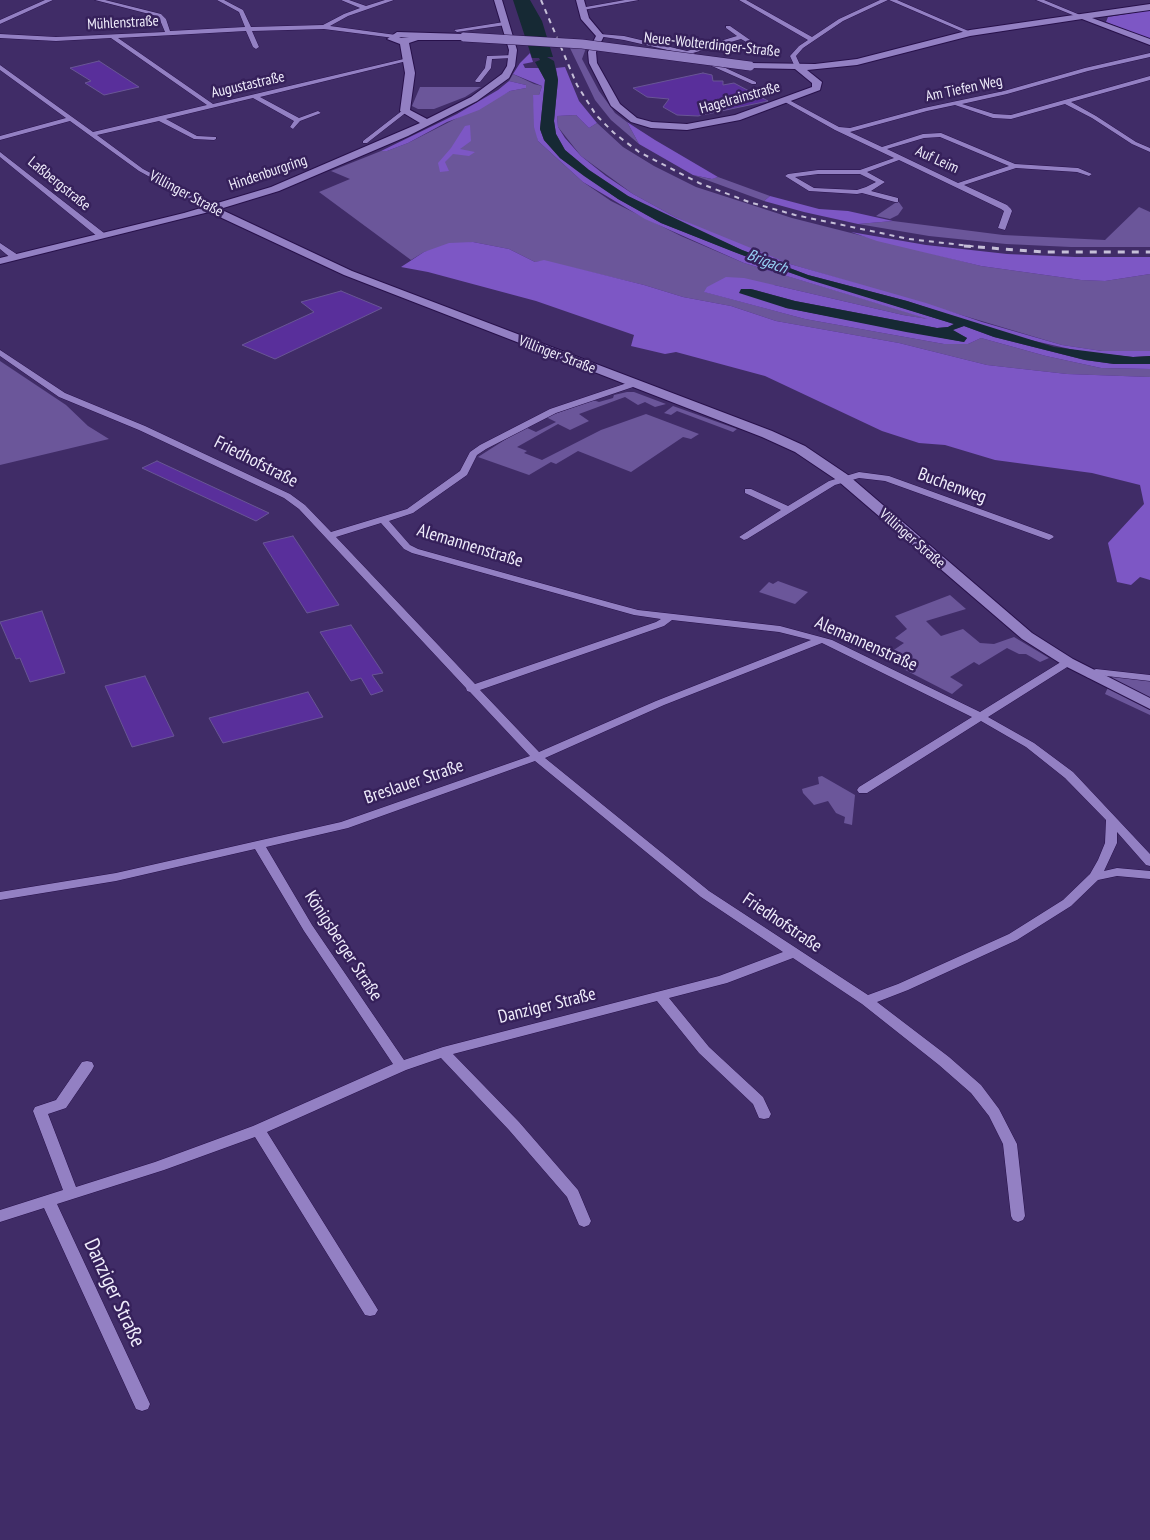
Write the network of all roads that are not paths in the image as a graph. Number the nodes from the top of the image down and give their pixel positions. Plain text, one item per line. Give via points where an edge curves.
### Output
1 (50, 0) edge
2 (98, 0) edge
3 (220, 0) edge
4 (344, 0) edge
5 (391, 0) edge
6 (498, 0) edge
7 (636, 0) edge
8 (742, 0) edge
9 (882, 0) edge
10 (892, 0) edge
11 (1039, 0) edge
12 (582, 4) edge
13 (1150, 7) edge
14 (364, 8) junction
15 (1082, 17) junction
16 (0, 22) edge
17 (504, 24) junction
18 (728, 26) dead end
19 (324, 27) junction
20 (248, 28) junction
21 (457, 30) dead end
22 (168, 33) junction
23 (970, 33) junction
24 (0, 36) edge
25 (112, 36) junction
26 (394, 36) junction
27 (600, 36) junction
28 (415, 37) junction
29 (740, 37) junction
30 (811, 39) junction
31 (404, 42) junction
32 (750, 42) dead end
33 (1150, 42) edge
34 (256, 48) dead end
35 (687, 53) junction
36 (1150, 55) edge
37 (512, 56) junction
38 (408, 60) junction
39 (0, 67) edge
40 (798, 67) junction
41 (1150, 78) edge
42 (478, 81) dead end
43 (754, 83) dead end
44 (254, 96) junction
45 (787, 101) junction
46 (1064, 101) junction
47 (955, 103) junction
48 (212, 106) junction
49 (454, 109) junction
50 (405, 111) junction
51 (318, 113) dead end
52 (159, 118) junction
53 (72, 119) junction
54 (298, 120) junction
55 (428, 123) junction
56 (293, 127) dead end
57 (837, 129) junction
58 (92, 134) junction
59 (0, 138) edge
60 (214, 138) dead end
61 (364, 142) dead end
62 (881, 149) junction
63 (1150, 150) edge
64 (0, 154) edge
65 (899, 158) junction
66 (1014, 166) junction
67 (861, 172) junction
68 (1089, 174) dead end
69 (958, 185) junction
70 (864, 191) junction
71 (895, 200) dead end
72 (210, 208) junction
73 (1002, 228) dead end
74 (101, 235) junction
75 (0, 245) edge
76 (15, 257) junction
77 (0, 261) edge
78 (0, 352) edge
79 (633, 384) junction
80 (843, 478) junction
81 (748, 491) dead end
82 (788, 510) junction
83 (384, 521) junction
84 (329, 536) junction
85 (744, 536) dead end
86 (1048, 537) dead end
87 (672, 616) junction
88 (821, 640) junction
89 (1068, 662) junction
90 (1091, 675) junction
91 (1150, 678) edge
92 (471, 689) junction
93 (1150, 704) edge
94 (981, 717) junction
95 (537, 757) junction
96 (863, 790) dead end
97 (1112, 818) junction
98 (258, 844) junction
99 (1150, 862) edge
100 (1150, 875) edge
101 (1094, 877) junction
102 (0, 896) edge
103 (793, 953) junction
104 (660, 996) junction
105 (867, 1001) junction
106 (443, 1052) junction
107 (87, 1066) dead end
108 (401, 1066) junction
109 (764, 1114) dead end
110 (258, 1130) junction
111 (72, 1193) junction
112 (48, 1201) junction
113 (0, 1216) edge
114 (1018, 1216) dead end
115 (584, 1220) dead end
116 (370, 1310) dead end
117 (142, 1404) dead end

1 - 16 street
2 - 22 street via 159,15
3 - 20 street via 241,11
4 - 14 street
5 - 14 street
6 - 17 main road
7 - 12 street
8 - 30 street
9 - 30 street
10 - 23 street
11 - 15 street
12 - 27 main road via 585,19
13 - 15 main road, Neue-Wolterdinger-Straße
14 - 19 street
15 - 23 main road, Neue-Wolterdinger-Straße
15 - 33 main road
17 - 21 street
17 - 37 main road
18 - 29 street
19 - 20 street, Mühlenstraße
19 - 26 street, Mühlenstraße
20 - 22 street, Mühlenstraße
20 - 34 street
22 - 25 street, Mühlenstraße
23 - 40 main road, Neue-Wolterdinger-Straße via 857,62
24 - 25 street, Mühlenstraße via 56,39
25 - 48 street
26 - 28 main road, Neue-Wolterdinger-Straße via 408,34
26 - 31 main road via 393,40
27 - 35 street via 624,38
27 - 45 main road, Hagelrainstraße via 592,52 593,63 616,106 634,120 670,127 701,126 738,118
28 - 31 main road
28 - 40 main road, Neue-Wolterdinger-Straße, bridge via 582,44 750,66
29 - 32 street
29 - 35 street
30 - 40 street via 793,56
31 - 38 main road
35 - 43 street
36 - 47 street, Am Tiefen Weg
37 - 42 street via 489,57 488,68
37 - 49 main road, Hindenburgring via 506,76
38 - 44 street, Augustastraße
38 - 50 main road via 410,73
39 - 53 street, Villinger Straße
40 - 45 main road, Hagelrainstraße via 817,82 817,88
41 - 46 street
44 - 48 street, Augustastraße
44 - 54 street
45 - 57 street
46 - 47 street via 1002,118
46 - 63 street
47 - 57 street, Am Tiefen Weg via 926,108 860,128
48 - 52 street, Augustastraße
49 - 50 main road
49 - 55 main road, Hindenburgring
50 - 55 main road
50 - 61 street
51 - 54 street
52 - 58 street, Augustastraße
52 - 60 street via 196,138
53 - 58 street, Villinger Straße
53 - 59 street
54 - 56 street
55 - 72 main road, Hindenburgring via 275,189
57 - 62 street, Auf Leim
58 - 72 street, Villinger Straße via 141,170
62 - 65 street, Auf Leim
62 - 66 street via 923,136 941,135
64 - 74 street, Laßbergstraße
65 - 67 street
65 - 69 street, Auf Leim
66 - 68 street via 1078,170
66 - 69 street
67 - 70 street via 881,180
67 - 70 street via 788,176 809,189
69 - 73 street, Auf Leim via 1004,207 1008,211
70 - 71 street
72 - 74 main road, Hindenburgring
72 - 79 main road, Villinger Straße via 348,273
74 - 76 main road, Hindenburgring
75 - 76 street
76 - 77 main road, Hindenburgring
78 - 84 street, Friedhofstraße via 62,395 142,428 287,496
79 - 80 main road, Villinger Straße via 800,448
79 - 83 street via 553,411 492,442 473,454 464,473 410,511
80 - 82 street
80 - 86 street, Buchenweg via 859,475 886,478
80 - 89 main road, Villinger Straße via 1027,636
81 - 82 street
82 - 85 street
83 - 84 street
83 - 87 street, Alemannenstraße via 407,547 415,551 638,613
84 - 92 street, Friedhofstraße
87 - 88 street, Alemannenstraße via 780,629
87 - 92 street via 660,624
88 - 94 street, Alemannenstraße
88 - 95 street, Breslauer Straße via 660,703
89 - 90 main road, Villinger Straße
89 - 94 street
90 - 91 street via 1096,672
90 - 93 main road, Villinger Straße
92 - 95 street, Friedhofstraße
94 - 96 street
94 - 97 street, Alemannenstraße via 1030,745 1069,775
95 - 98 street, Breslauer Straße via 344,825
95 - 103 street, Friedhofstraße via 705,894
97 - 99 street, Alemannenstraße
97 - 101 street via 1111,842
98 - 102 street, Breslauer Straße via 116,877
98 - 108 street, Königsberger Straße via 308,928
100 - 101 street via 1118,872
101 - 105 street via 1067,903 1029,928 903,988
103 - 104 street, Danziger Straße via 722,980
103 - 105 street, Friedhofstraße
104 - 106 street, Danziger Straße
104 - 109 street via 704,1050 758,1100
105 - 114 street, Friedhofstraße via 970,1083 994,1113 1010,1144
106 - 108 street, Danziger Straße
106 - 115 street via 573,1194
107 - 111 street via 61,1104 40,1111
108 - 110 street, Danziger Straße
110 - 111 street, Danziger Straße
110 - 116 street
111 - 112 street, Danziger Straße
112 - 113 street, Danziger Straße
112 - 117 street, Danziger Straße

